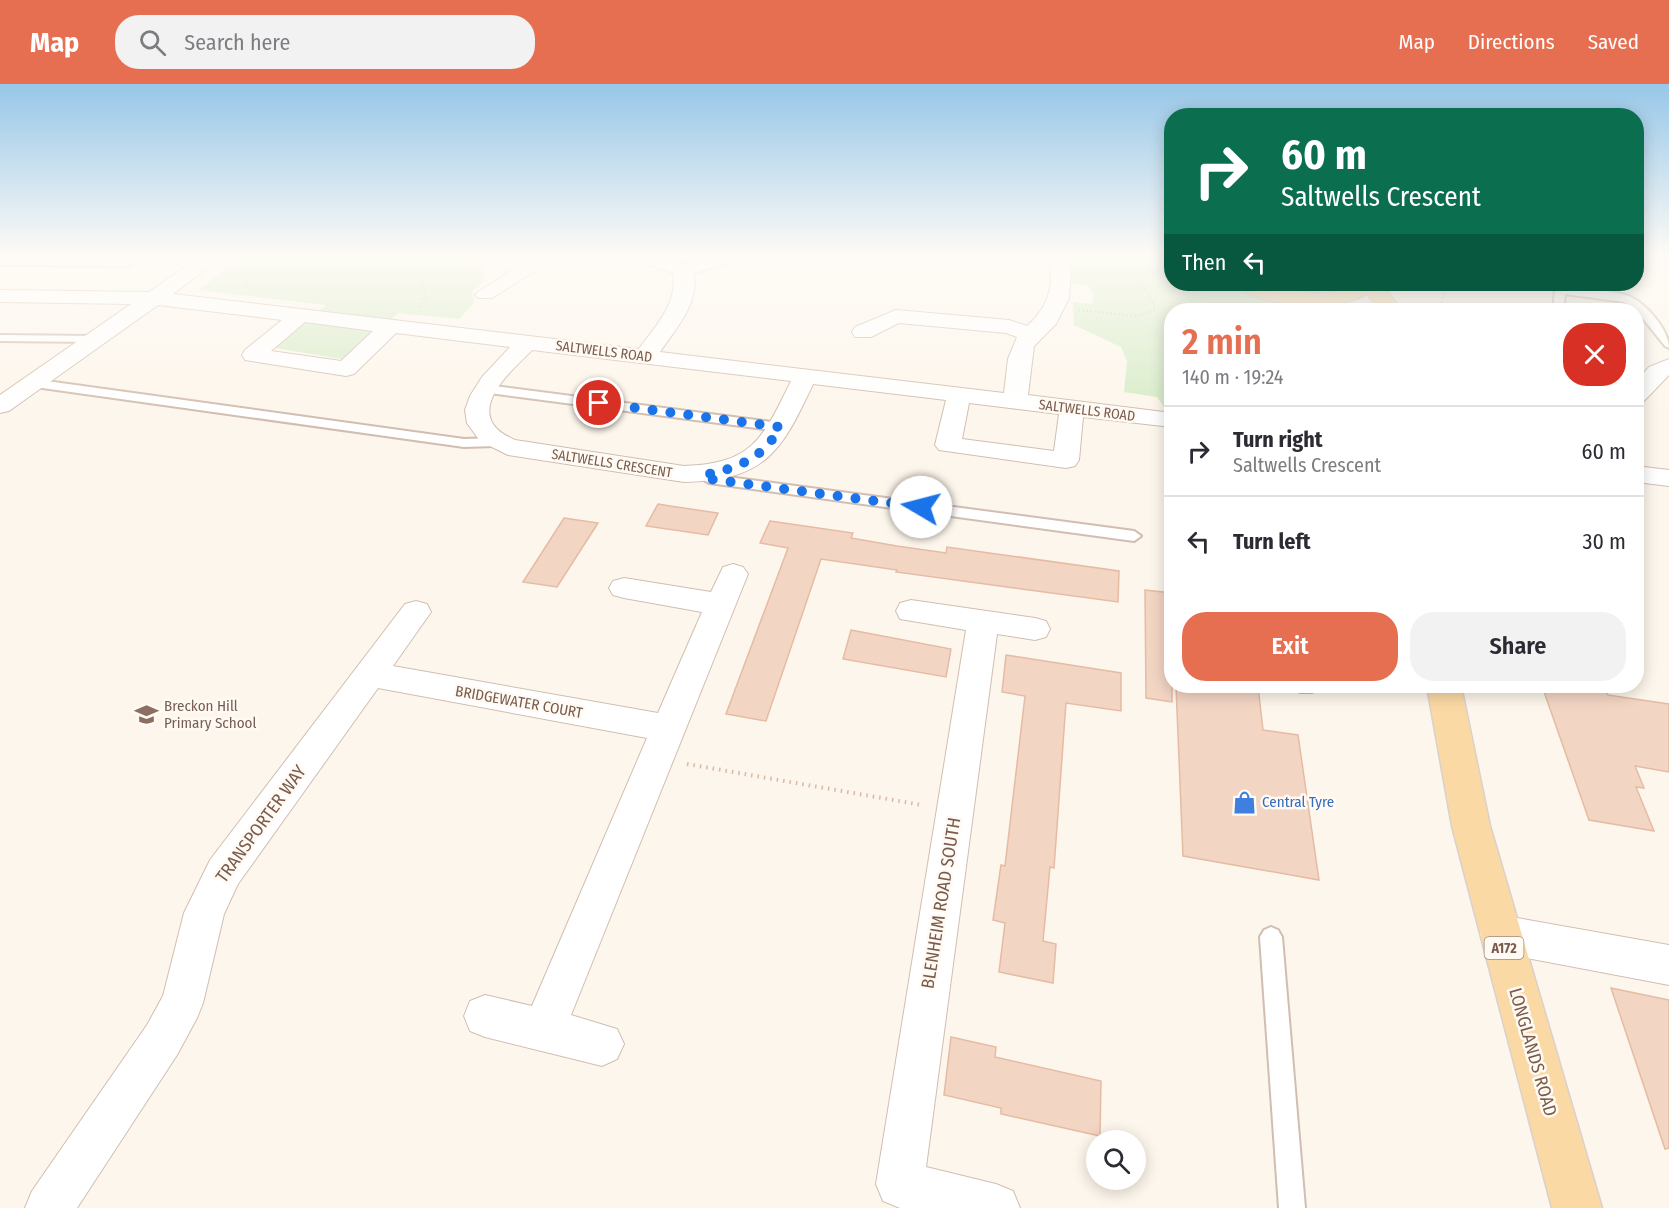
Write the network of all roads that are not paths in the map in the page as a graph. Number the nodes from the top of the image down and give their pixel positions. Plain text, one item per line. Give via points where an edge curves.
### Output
1 (138, 309) edge
2 (253, 309) edge
3 (677, 309) edge
4 (1054, 309) edge
5 (1644, 314) edge
6 (301, 315) junction
7 (401, 327) junction
8 (863, 332) dead end
9 (1030, 334) junction
10 (0, 338) edge
11 (95, 339) junction
12 (527, 342) junction
13 (1669, 344) edge
14 (646, 356) junction
15 (1669, 366) edge
16 (805, 376) junction
17 (32, 383) junction
18 (1644, 386) edge
19 (486, 389) junction
20 (959, 394) junction
21 (1015, 401) junction
22 (0, 406) edge
23 (1072, 408) junction
24 (1164, 419) edge
25 (780, 427) junction
26 (496, 442) junction
27 (703, 475) junction
28 (1134, 536) dead end
29 (624, 588) dead end
30 (911, 611) dead end
31 (416, 612) dead end
32 (983, 621) junction
33 (1035, 629) dead end
34 (372, 675) junction
35 (1445, 693) edge
36 (667, 728) junction
37 (1500, 934) junction
38 (1271, 937) dead end
39 (1669, 965) edge
40 (485, 1016) dead end
41 (543, 1030) junction
42 (602, 1044) dead end
43 (898, 1196) edge
44 (49, 1208) edge
45 (996, 1208) edge
46 (1292, 1208) edge
47 (1577, 1208) edge

1 - 11 street
2 - 6 street, SALTWELLS ROAD
3 - 14 street
4 - 9 street
5 - 13 lane
6 - 7 street, SALTWELLS ROAD
6 - 7 street via 253,355 346,369
7 - 12 street, SALTWELLS ROAD
8 - 9 street via 887,311 1009,327
9 - 21 street via 1022,347
10 - 11 lane
11 - 17 street
12 - 14 street, SALTWELLS ROAD
12 - 19 street
14 - 16 street, SALTWELLS ROAD
15 - 18 street
16 - 20 street, SALTWELLS ROAD
16 - 25 street, SALTWELLS CRESCENT
17 - 22 street
17 - 26 lane via 464,443
19 - 25 lane
19 - 26 street via 475,408 477,421
20 - 21 street, SALTWELLS ROAD
20 - 23 street via 948,445 1066,460
21 - 23 street, SALTWELLS ROAD
23 - 24 street, SALTWELLS ROAD
25 - 27 street, SALTWELLS CRESCENT via 761,453 742,465
26 - 27 street, SALTWELLS CRESCENT via 508,447
27 - 28 lane via 709,479
29 - 36 street via 727,589
30 - 32 street
31 - 34 street, TRANSPORTER WAY
32 - 33 street
32 - 43 street, BLENHEIM ROAD SOUTH
34 - 36 street, BRIDGEWATER COURT
34 - 44 street, TRANSPORTER WAY via 224,872 204,913 182,1003 162,1040
35 - 37 main road, LONGLANDS ROAD / A172 via 1471,826
36 - 41 street
37 - 39 street
37 - 47 main road, LONGLANDS ROAD / A172
38 - 46 lane
40 - 41 street
41 - 42 street
43 - 45 street, BLENHEIM ROAD SOUTH

